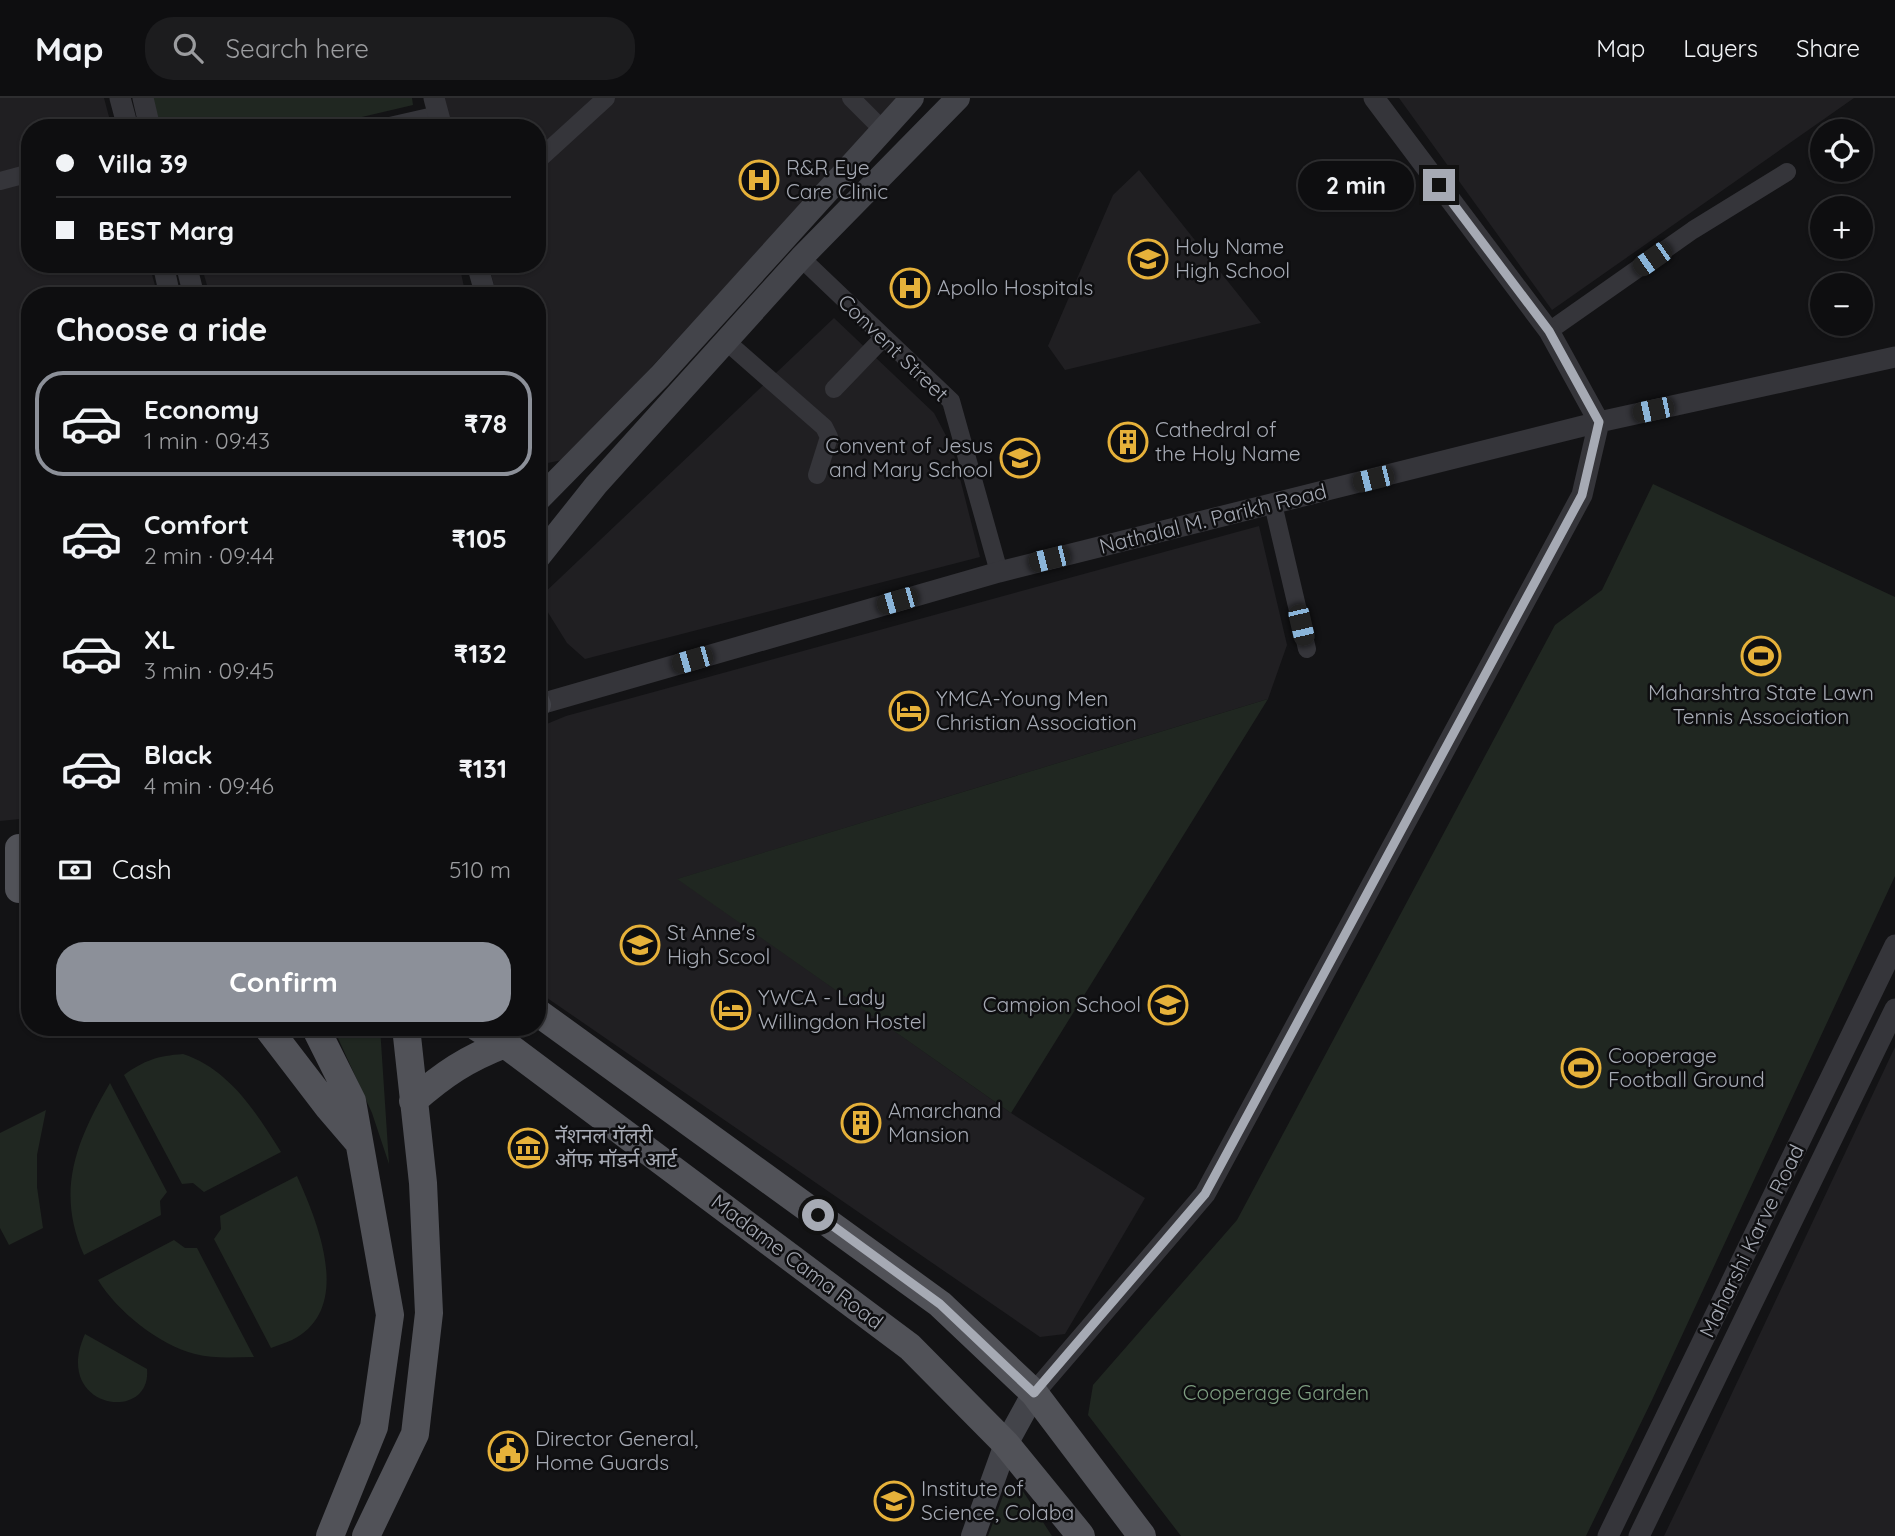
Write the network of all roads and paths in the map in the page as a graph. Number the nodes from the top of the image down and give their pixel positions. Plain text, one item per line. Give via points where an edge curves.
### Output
1 (120, 98) edge
2 (143, 98) edge
3 (606, 98) edge
4 (851, 98) edge
5 (912, 98) edge
6 (958, 98) edge
7 (1374, 98) edge
8 (438, 114) edge
9 (126, 119) edge
10 (148, 119) edge
11 (418, 119) edge
12 (882, 129) junction
13 (546, 153) edge
14 (1787, 172) dead end
15 (21, 175) edge
16 (0, 181) edge
17 (801, 258) junction
18 (1549, 331) junction
19 (884, 337) junction
20 (727, 342) junction
21 (1895, 357) edge
22 (834, 389) dead end
23 (1599, 422) junction
24 (817, 475) dead end
25 (546, 492) edge
26 (1273, 504) junction
27 (546, 548) edge
28 (999, 572) junction
29 (1307, 649) dead end
30 (546, 701) edge
31 (16, 848) edge
32 (16, 890) edge
33 (1895, 945) edge
34 (1895, 1009) edge
35 (546, 1019) edge
36 (274, 1036) edge
37 (320, 1036) edge
38 (407, 1036) edge
39 (492, 1036) edge
40 (505, 1044) junction
41 (413, 1101) junction
42 (359, 1143) junction
43 (1034, 1393) junction
44 (1006, 1444) junction
45 (330, 1536) edge
46 (366, 1536) edge
47 (973, 1536) edge
48 (1081, 1536) edge
49 (1142, 1536) edge
50 (1608, 1536) edge
51 (1639, 1536) edge

1 - 9 street
2 - 10 street
3 - 13 street
4 - 12 street
5 - 12 main road
6 - 17 main road
7 - 18 street
8 - 11 street
12 - 25 main road via 660,376
14 - 18 street via 1693,230
15 - 16 street
17 - 19 street, Convent Street
17 - 20 main road
18 - 23 street
19 - 22 street
19 - 28 street, Convent Street via 951,401
20 - 24 street via 824,427 829,437
20 - 27 main road via 596,485
21 - 23 street, Nathalal M. Parikh Road
23 - 26 street, Nathalal M. Parikh Road
23 - 43 street via 1582,495 1205,1194
26 - 28 street, Nathalal M. Parikh Road
26 - 29 street
28 - 30 street, Nathalal M. Parikh Road
31 - 32 main road
33 - 50 street, Maharshi Karve Road
34 - 51 street, Maharshi Karve Road
35 - 43 main road via 940,1304
36 - 42 main road
37 - 42 main road via 352,1101
38 - 41 main road
39 - 40 main road, Madame Cama Road
40 - 41 main road via 446,1072
40 - 44 main road, Madame Cama Road via 910,1348
41 - 46 main road via 424,1182 428,1326 415,1434
42 - 45 main road via 390,1315 374,1427
43 - 44 main road
43 - 49 main road
44 - 47 main road
44 - 48 main road, Madame Cama Road

